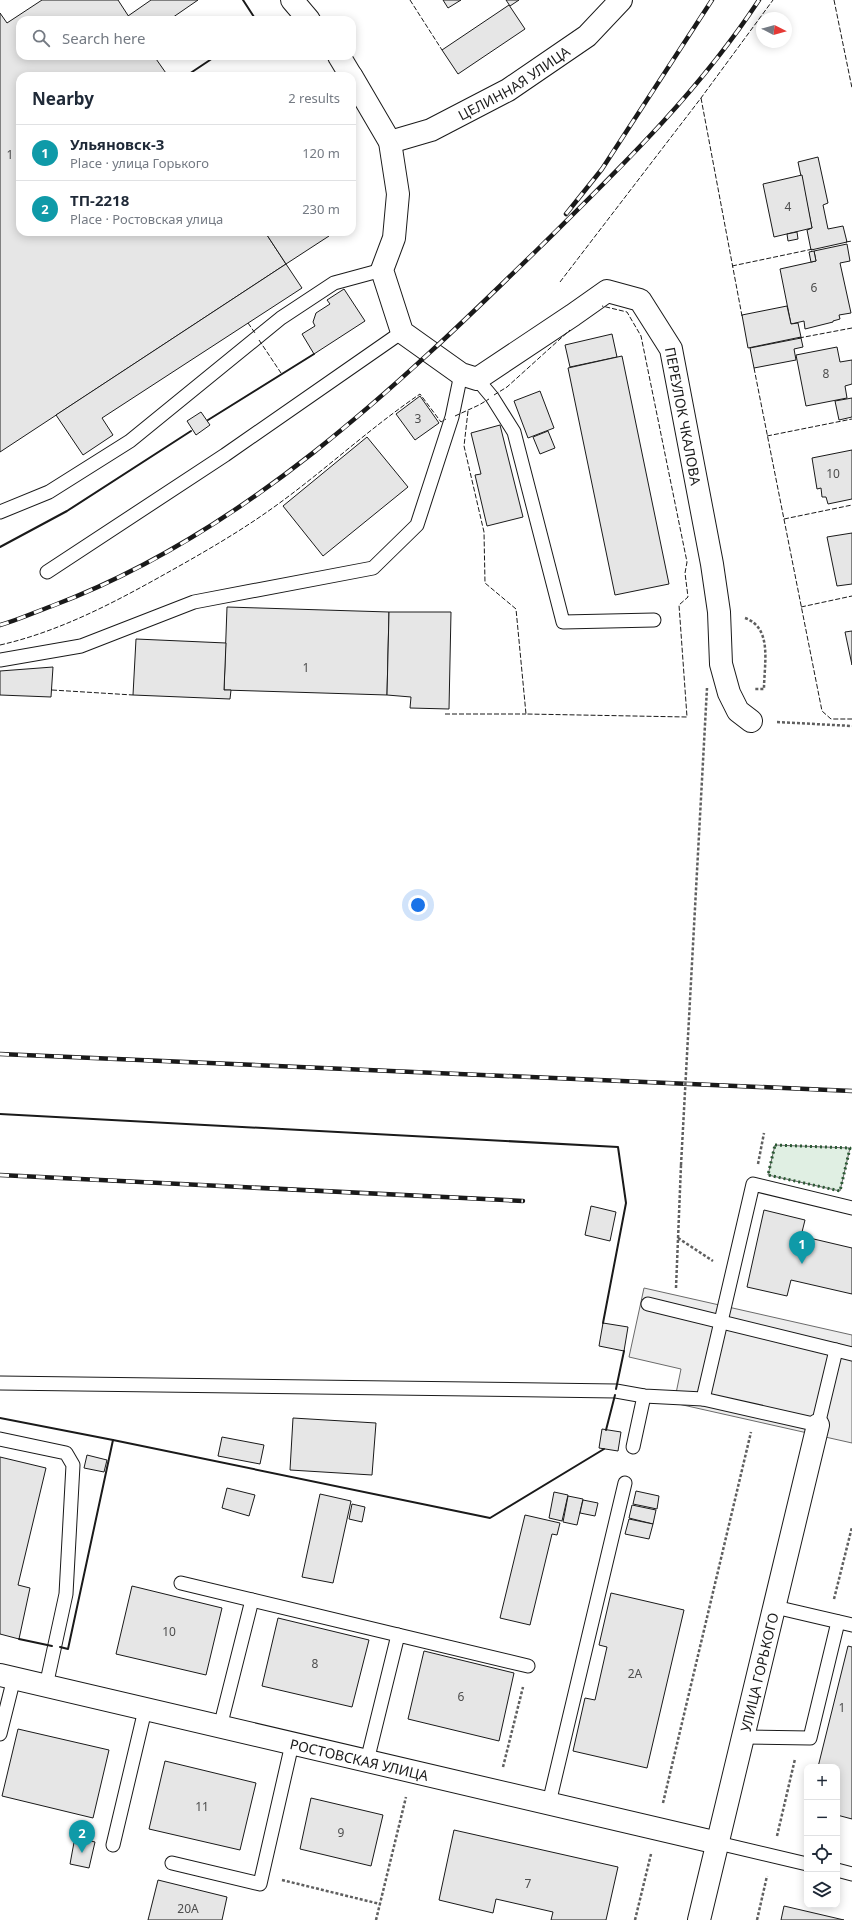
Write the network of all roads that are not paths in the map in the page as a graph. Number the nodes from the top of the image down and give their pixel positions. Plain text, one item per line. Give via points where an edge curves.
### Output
1 (292, 0) edge
2 (621, 0) edge
3 (306, 16) edge
4 (341, 60) edge
5 (349, 72) edge
6 (356, 84) edge
7 (390, 142) junction
8 (382, 270) junction
9 (402, 332) junction
10 (469, 376) junction
11 (0, 512) edge
12 (46, 572) dead end
13 (654, 620) dead end
14 (0, 660) edge
15 (751, 721) road end
16 (852, 1208) edge
17 (648, 1304) dead end
18 (721, 1322) junction
19 (836, 1350) junction
20 (852, 1354) edge
21 (0, 1383) edge
22 (644, 1396) junction
23 (703, 1399) junction
24 (818, 1425) junction
25 (0, 1439) edge
26 (633, 1447) dead end
27 (625, 1483) dead end
28 (181, 1583) dead end
29 (252, 1600) junction
30 (774, 1607) junction
31 (847, 1623) edge
32 (398, 1635) junction
33 (528, 1666) road end
34 (7, 1677) edge
35 (46, 1686) junction
36 (145, 1710) junction
37 (220, 1727) junction
38 (0, 1734) edge
39 (744, 1737) junction
40 (292, 1744) junction
41 (367, 1761) junction
42 (549, 1803) junction
43 (718, 1843) junction
44 (113, 1845) dead end
45 (172, 1863) dead end
46 (804, 1863) edge
47 (840, 1871) edge
48 (852, 1874) edge
49 (700, 1920) edge

1 - 3 street
2 - 7 street, ЦЕЛИННАЯ УЛИЦА via 587,36 508,90 430,130
4 - 5 street
6 - 7 street
7 - 8 street via 398,194 394,238
8 - 9 street
8 - 11 lane via 334,283 281,318 130,441 49,492
9 - 10 street
9 - 12 lane via 225,455
10 - 13 lane via 492,397 514,432 563,622
10 - 14 lane via 452,417 417,525 373,568 194,602 81,646
10 - 15 street, ПЕРЕУЛОК ЧКАЛОВА via 573,316 607,291 640,300 672,349 712,564 719,612 721,664 729,693 738,711
16 - 18 lane via 753,1184
17 - 18 lane
18 - 19 lane
18 - 23 lane
19 - 20 lane
19 - 24 lane
21 - 22 lane via 616,1391
22 - 23 lane
22 - 26 lane
23 - 24 lane
24 - 30 street, УЛИЦА ГОРЬКОГО
25 - 35 lane via 66,1453 73,1465 66,1594
27 - 42 lane
28 - 29 lane
29 - 32 lane
29 - 37 lane
30 - 31 lane
30 - 39 street, УЛИЦА ГОРЬКОГО
31 - 39 lane via 810,1738
32 - 33 lane
32 - 41 lane
34 - 35 street, РОСТОВСКАЯ УЛИЦА
34 - 38 lane
35 - 36 street, РОСТОВСКАЯ УЛИЦА
36 - 37 street, РОСТОВСКАЯ УЛИЦА
36 - 44 lane
37 - 40 street, РОСТОВСКАЯ УЛИЦА
39 - 43 street, УЛИЦА ГОРЬКОГО
40 - 41 street, РОСТОВСКАЯ УЛИЦА
40 - 45 lane via 260,1884
41 - 42 street, РОСТОВСКАЯ УЛИЦА
42 - 43 street, РОСТОВСКАЯ УЛИЦА
43 - 46 lane
43 - 49 street, УЛИЦА ГОРЬКОГО
47 - 48 lane

